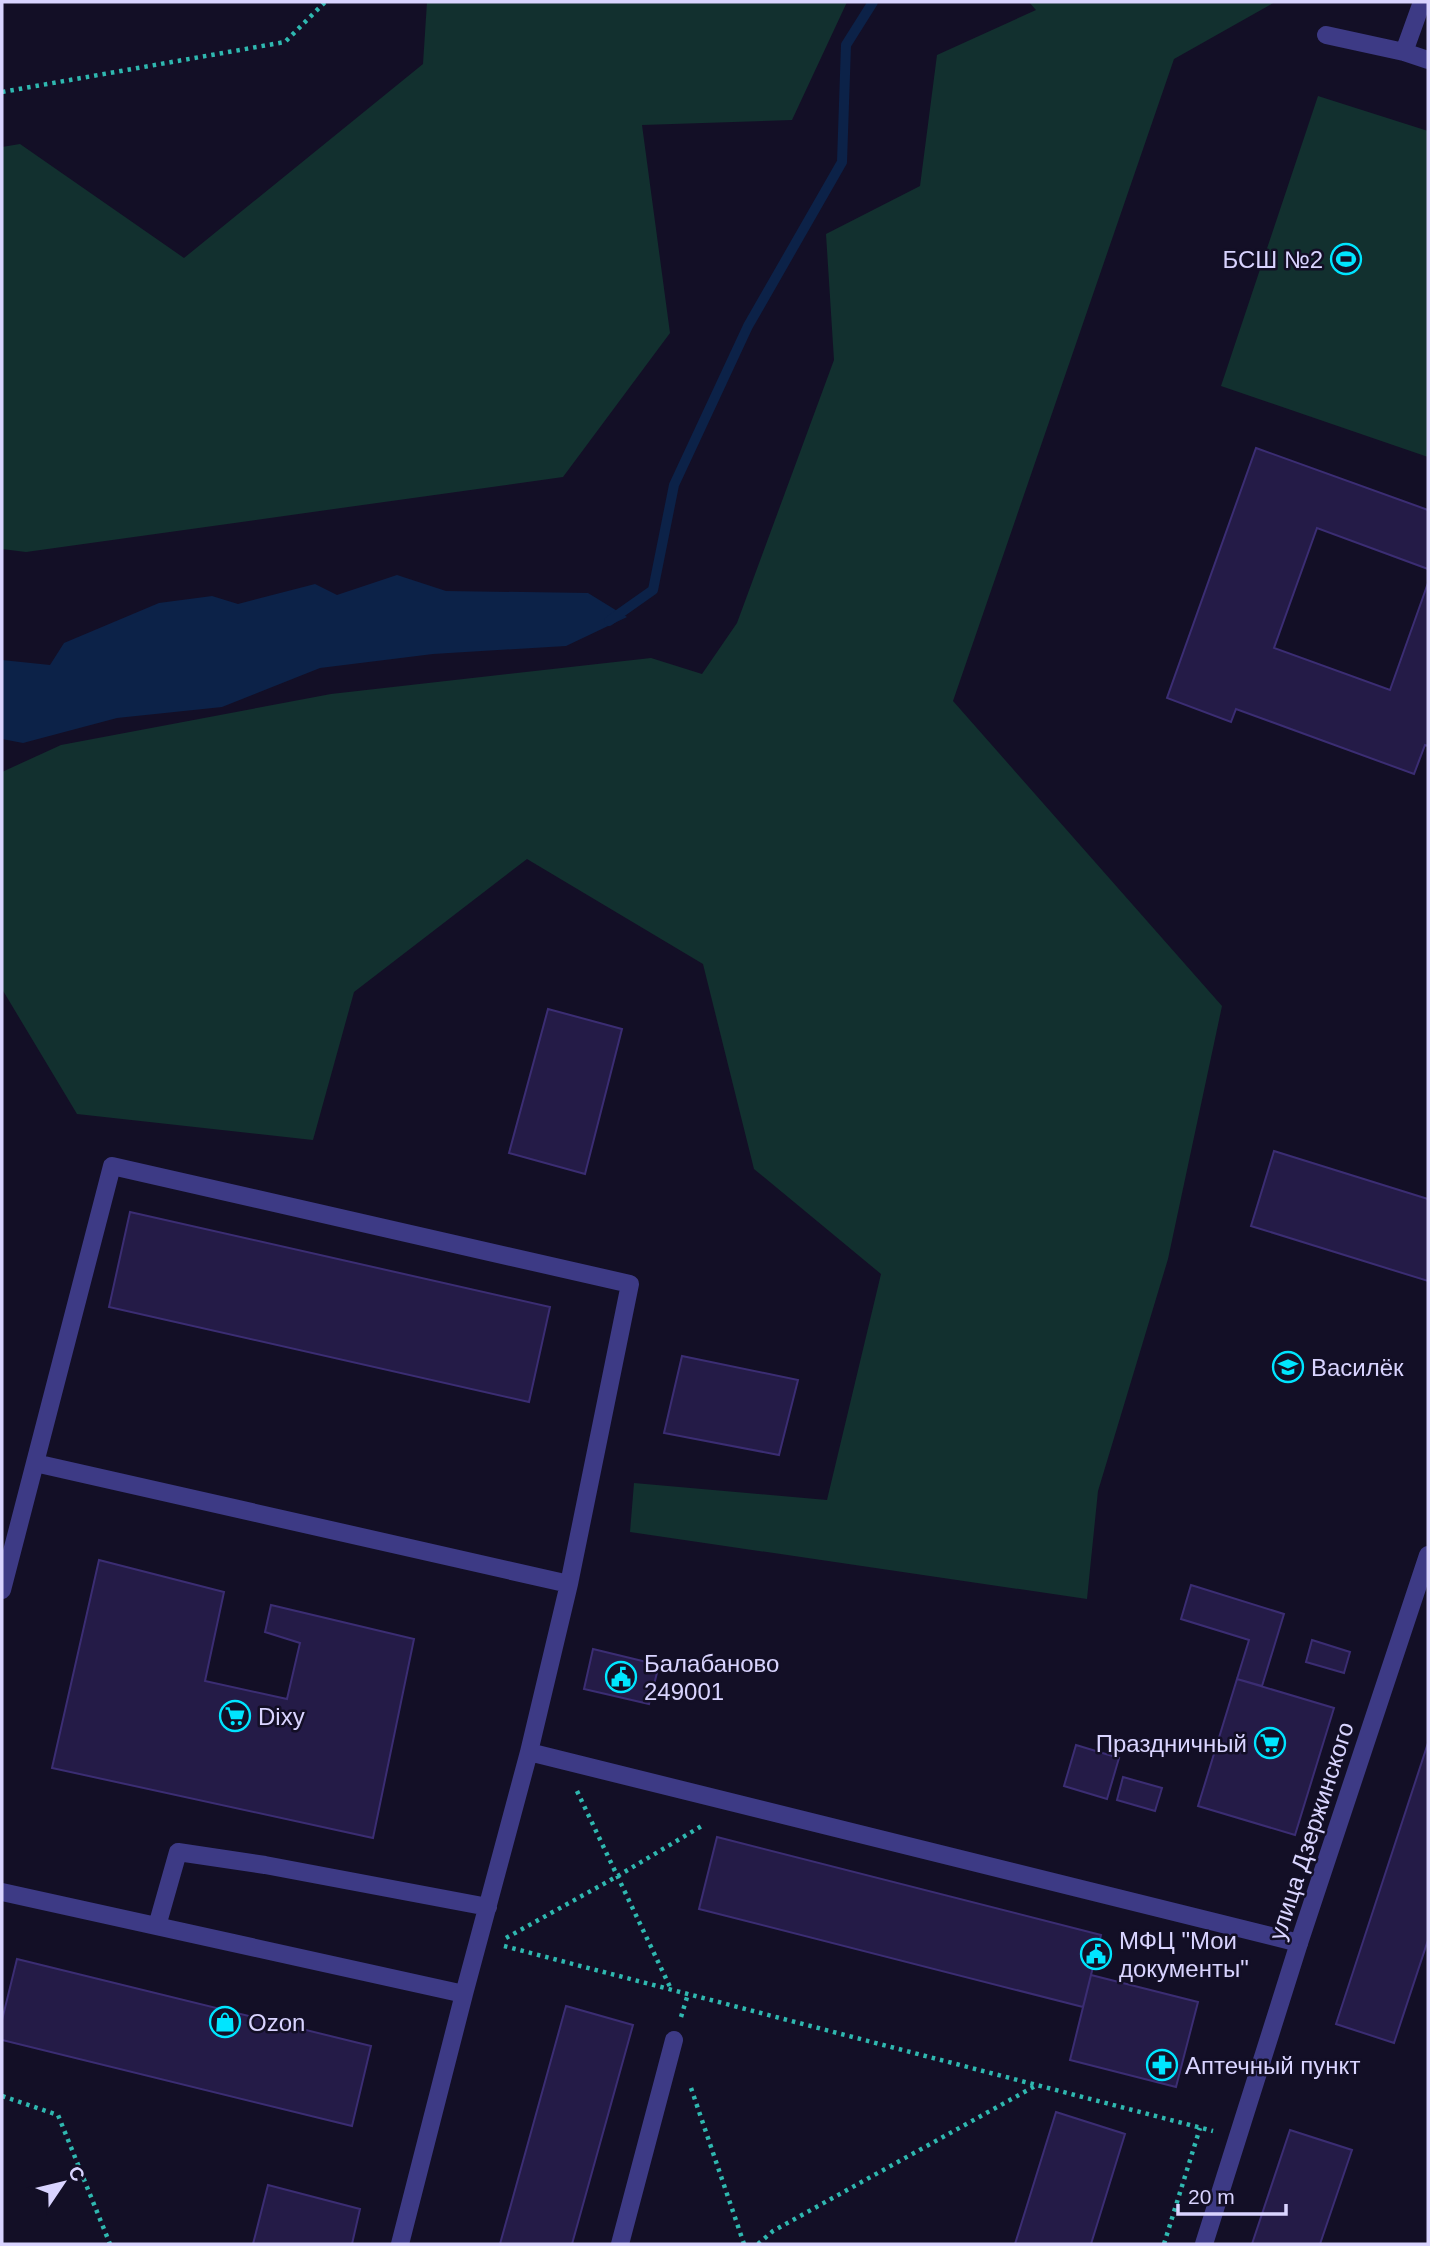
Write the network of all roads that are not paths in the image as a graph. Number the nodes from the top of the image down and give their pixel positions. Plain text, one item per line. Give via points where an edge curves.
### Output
1 (1422, 2) edge
2 (1326, 36) dead end
3 (1404, 52) junction
4 (1428, 60) edge
5 (35, 1463) junction
6 (1428, 1555) edge
7 (569, 1584) junction
8 (2, 1590) edge
9 (529, 1752) junction
10 (2, 1892) edge
11 (488, 1907) junction
12 (157, 1926) junction
13 (1299, 1943) junction
14 (464, 1994) junction
15 (674, 2040) road end
16 (400, 2244) edge
17 (620, 2244) edge
18 (1204, 2244) edge

1 - 3 street
2 - 3 street
3 - 4 street
5 - 7 street
5 - 7 street via 112,1166 630,1284
5 - 8 street
6 - 13 street, улица Дзержинского
7 - 9 street
9 - 11 street
9 - 13 street
10 - 12 street
11 - 12 street via 178,1852
11 - 14 street
12 - 14 street
13 - 18 street, улица Дзержинского
14 - 16 street
15 - 17 street

